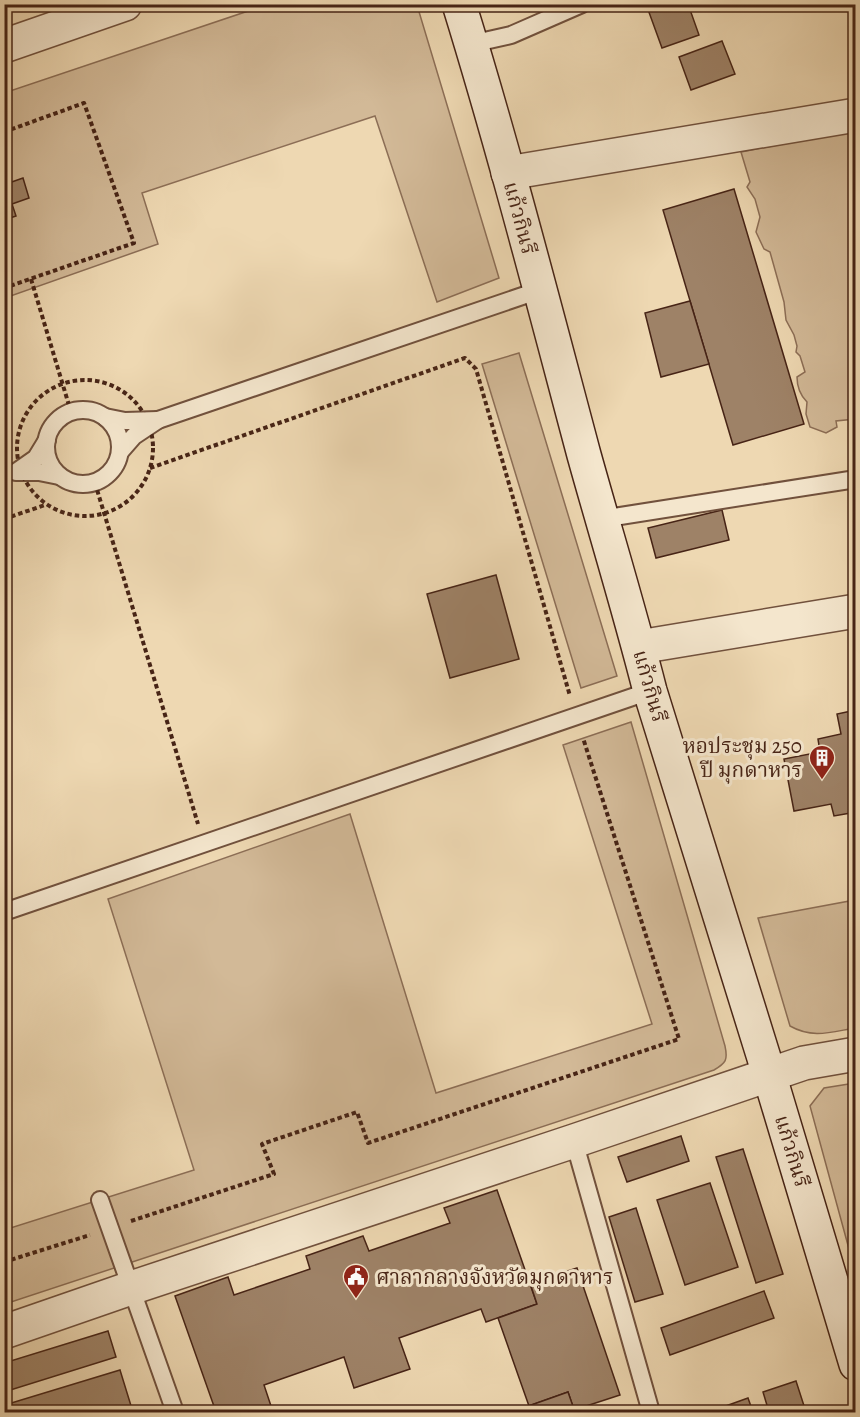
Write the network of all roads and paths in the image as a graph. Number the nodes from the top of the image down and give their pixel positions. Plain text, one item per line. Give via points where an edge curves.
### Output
1 (124, 4) edge
2 (459, 4) edge
3 (582, 4) edge
4 (471, 44) junction
5 (4, 45) edge
6 (855, 116) edge
7 (4, 132) edge
8 (508, 173) junction
9 (31, 279) junction
10 (4, 288) edge
11 (540, 290) junction
12 (62, 382) junction
13 (71, 412) junction
14 (105, 417) junction
15 (152, 422) junction
16 (46, 440) junction
17 (120, 452) junction
18 (150, 468) junction
19 (15, 473) edge
20 (58, 476) junction
21 (855, 479) edge
22 (95, 483) junction
23 (46, 504) junction
24 (105, 514) junction
25 (4, 519) edge
26 (602, 519) junction
27 (855, 611) edge
28 (639, 647) junction
29 (650, 691) junction
30 (576, 716) junction
31 (204, 843) junction
32 (4, 912) edge
33 (855, 1054) edge
34 (769, 1074) junction
35 (574, 1141) junction
36 (100, 1200) dead end
37 (111, 1228) junction
38 (4, 1262) edge
39 (131, 1288) junction
40 (4, 1332) edge
41 (855, 1364) edge
42 (175, 1413) edge
43 (651, 1413) edge

1 - 5 street
2 - 4 street, แก้วกินรี
3 - 4 lane via 511,35
4 - 8 street, แก้วกินรี
6 - 8 street
7 - 9 path via 84,103 134,243
8 - 11 street, แก้วกินรี
9 - 10 path
9 - 12 path
11 - 15 lane
11 - 26 street, แก้วกินรี
12 - 13 path
12 - 15 path via 105,382 124,393
12 - 19 path via 41,395 25,413 17,435
13 - 14 lane via 94,411
13 - 16 lane via 51,428
14 - 15 lane
14 - 17 lane via 119,435
15 - 17 lane
15 - 18 path via 154,448
16 - 19 lane via 36,458
16 - 20 lane via 50,465
17 - 22 lane via 114,469
18 - 24 path via 140,489 125,504
18 - 30 path via 465,358 476,369
19 - 20 lane
19 - 23 path
20 - 22 lane via 82,485
21 - 26 lane
22 - 24 path
23 - 24 path via 58,512 81,517
23 - 25 path
24 - 31 path
26 - 28 street, แก้วกินรี
27 - 28 street
28 - 29 street, แก้วกินรี
29 - 30 lane
29 - 34 street, แก้วกินรี
30 - 31 lane
30 - 37 path via 679,1040 368,1143 357,1112 262,1144 274,1174
31 - 32 lane
33 - 34 street
34 - 35 street
34 - 41 street, แก้วกินรี
35 - 39 street
35 - 43 lane
36 - 37 lane
37 - 38 path
37 - 39 lane
39 - 40 street
39 - 42 lane

